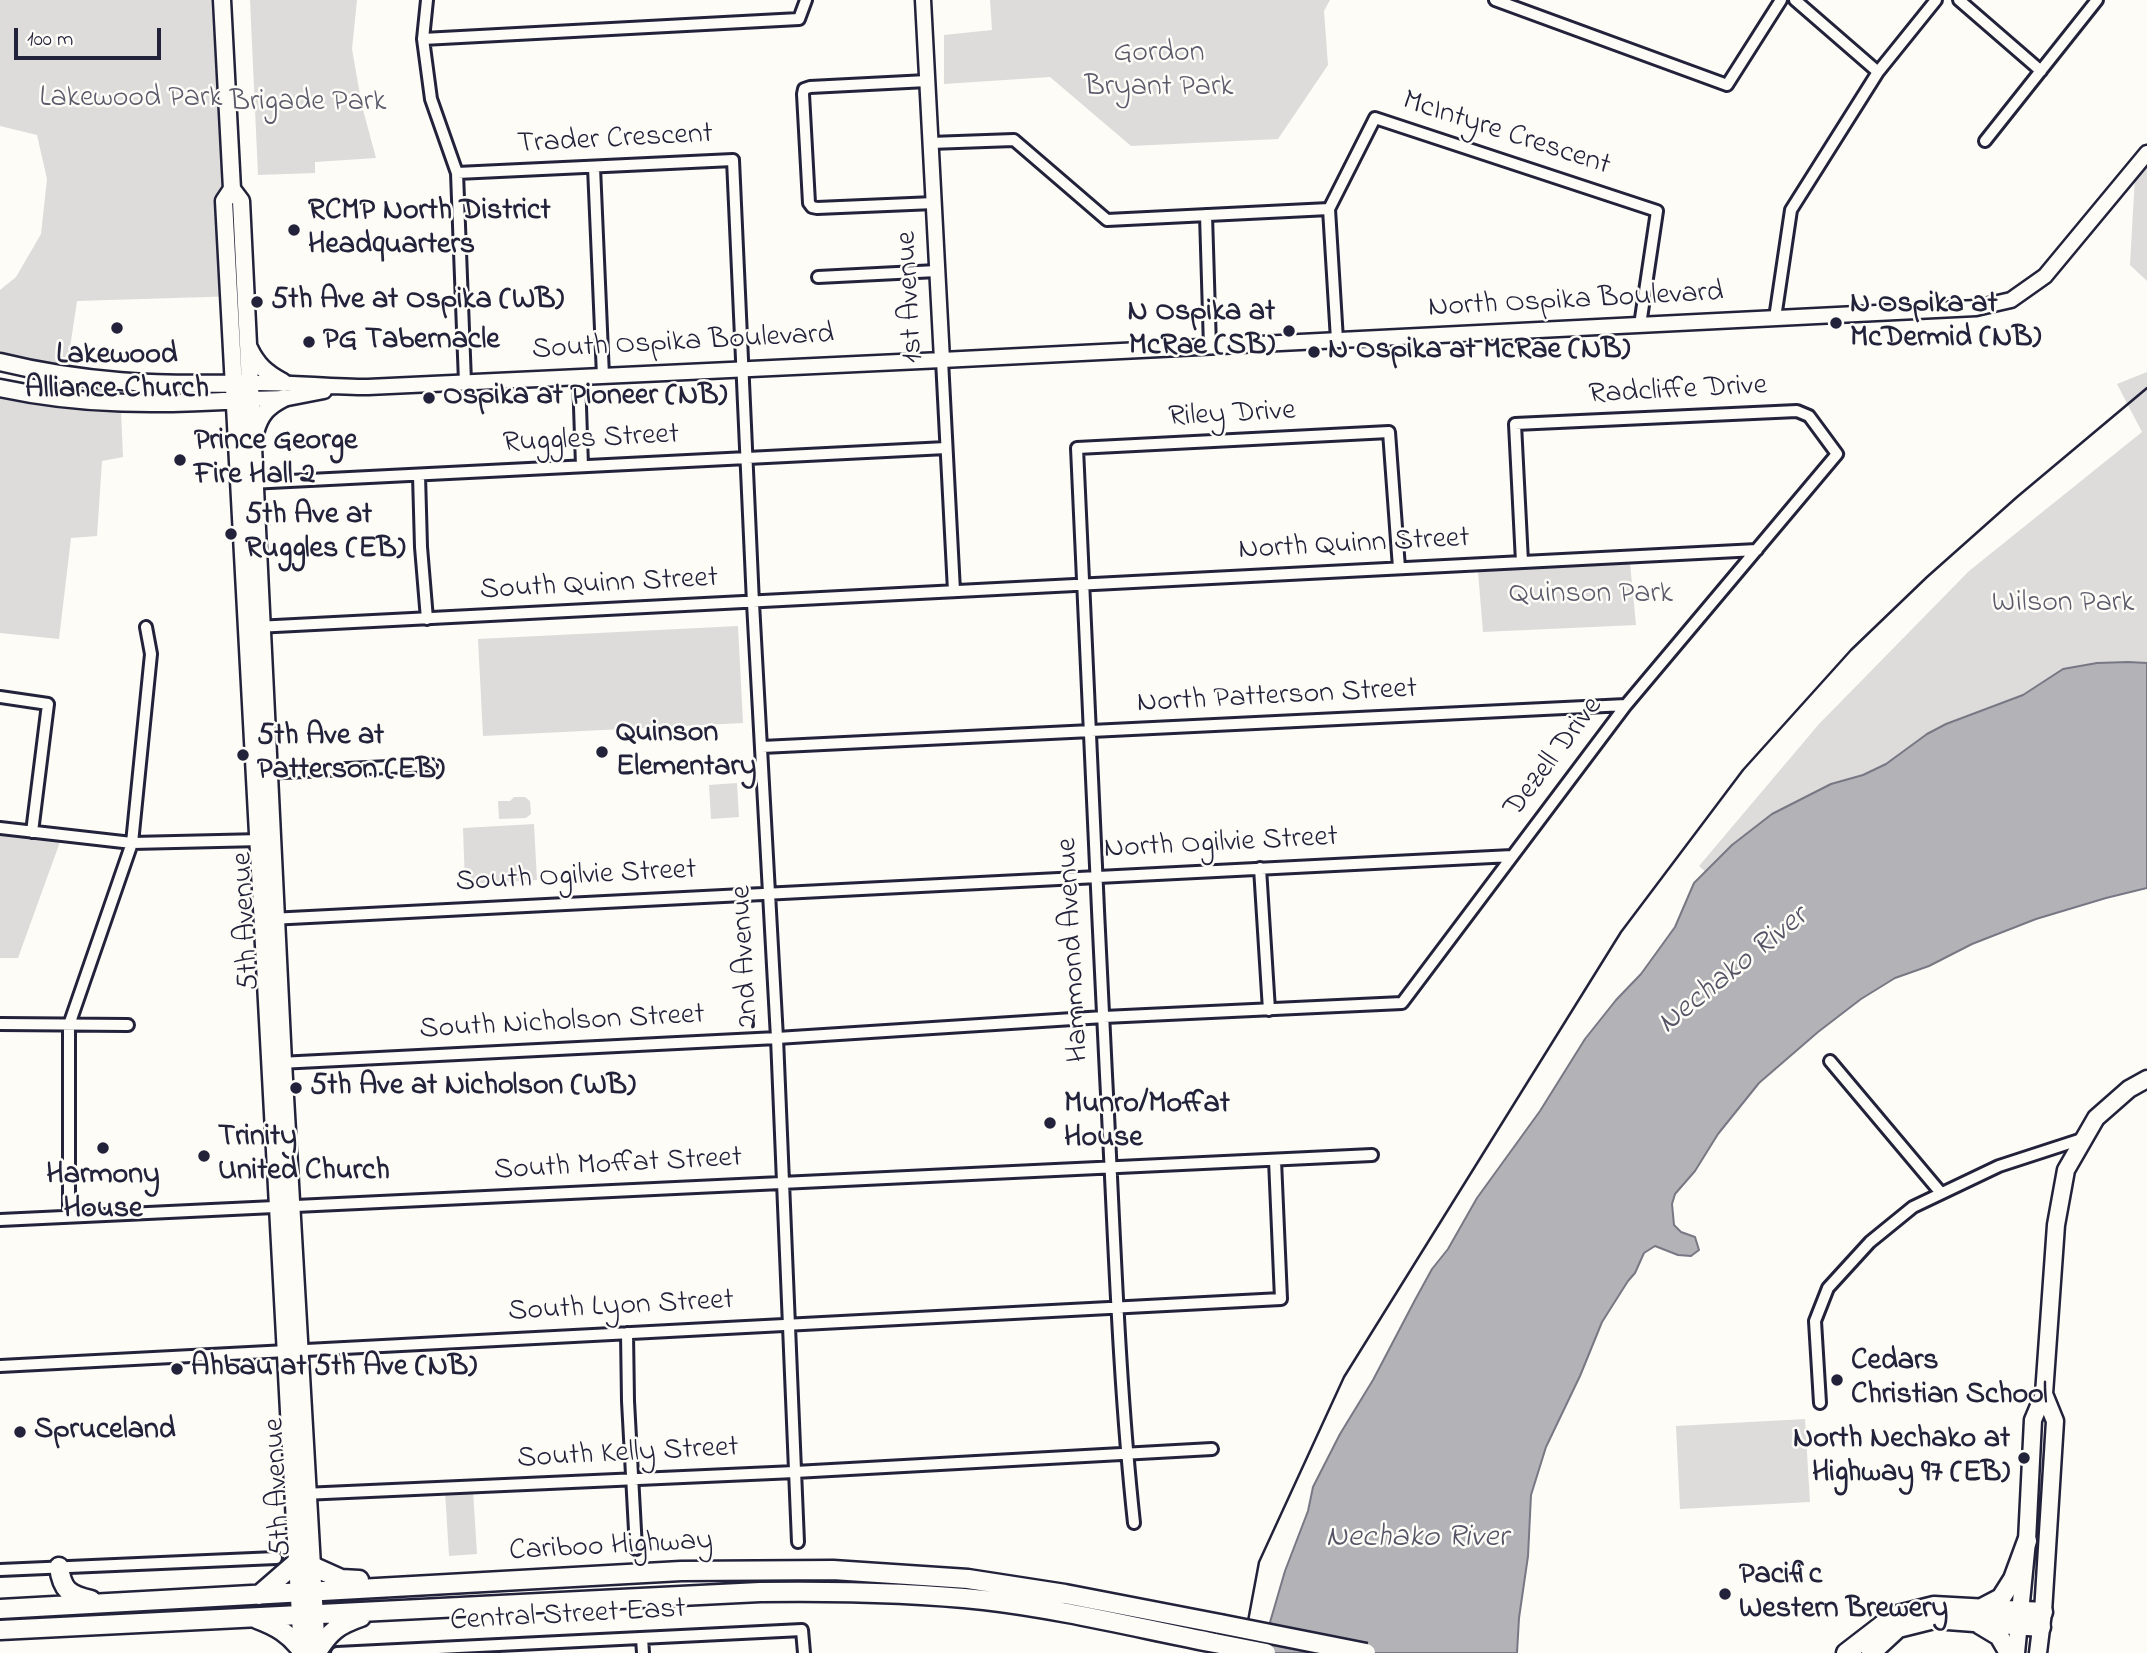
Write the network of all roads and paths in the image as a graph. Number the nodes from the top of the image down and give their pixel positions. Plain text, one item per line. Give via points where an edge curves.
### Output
1 (222, 0) edge
2 (427, 0) edge
3 (806, 0) edge
4 (923, 0) edge
5 (1495, 0) edge
6 (1781, 0) edge
7 (1794, 0) edge
8 (1936, 0) edge
9 (1959, 0) edge
10 (2098, 0) edge
11 (423, 39) junction
12 (2041, 71) junction
13 (1878, 72) junction
14 (927, 81) junction
15 (1985, 141) dead end
16 (930, 143) junction
17 (2147, 153) edge
18 (594, 167) junction
19 (457, 173) junction
20 (232, 188) junction
21 (934, 203) junction
22 (1329, 209) junction
23 (1206, 215) junction
24 (937, 271) junction
25 (818, 277) dead end
26 (1775, 318) junction
27 (1640, 325) junction
28 (231, 339) junction
29 (1337, 340) junction
30 (247, 346) junction
31 (1210, 347) junction
32 (942, 360) junction
33 (0, 362) edge
34 (741, 369) junction
35 (603, 376) junction
36 (579, 377) junction
37 (465, 382) junction
38 (199, 384) junction
39 (0, 387) edge
40 (284, 390) junction
41 (242, 392) junction
42 (201, 401) junction
43 (245, 442) junction
44 (946, 448) junction
45 (747, 458) junction
46 (582, 466) junction
47 (419, 475) junction
48 (247, 483) junction
49 (1757, 550) junction
50 (1522, 562) junction
51 (1399, 568) junction
52 (1082, 584) junction
53 (954, 591) junction
54 (753, 603) junction
55 (427, 619) junction
56 (146, 627) dead end
57 (254, 627) junction
58 (0, 697) edge
59 (1626, 705) junction
60 (1089, 732) junction
61 (762, 747) junction
62 (431, 765) dead end
63 (262, 773) junction
64 (0, 828) edge
65 (32, 832) junction
66 (265, 840) junction
67 (132, 843) junction
68 (1512, 856) junction
69 (1260, 868) junction
70 (1096, 876) junction
71 (933, 884) joint
72 (768, 892) junction
73 (269, 919) junction
74 (1402, 1003) joint
75 (1269, 1010) junction
76 (1104, 1017) junction
77 (0, 1024) edge
78 (69, 1025) junction
79 (128, 1025) dead end
80 (777, 1038) junction
81 (1830, 1061) dead end
82 (277, 1063) junction
83 (2147, 1079) edge
84 (2085, 1138) junction
85 (1372, 1155) dead end
86 (1275, 1160) junction
87 (1111, 1167) junction
88 (782, 1183) junction
89 (1941, 1193) junction
90 (284, 1205) junction
91 (69, 1216) junction
92 (0, 1220) edge
93 (1118, 1307) junction
94 (789, 1324) junction
95 (627, 1333) junction
96 (293, 1350) junction
97 (0, 1366) edge
98 (2043, 1394) junction
99 (1819, 1403) dead end
100 (1212, 1449) dead end
101 (1127, 1454) junction
102 (795, 1472) junction
103 (633, 1479) junction
104 (301, 1494) junction
105 (1134, 1523) dead end
106 (2027, 1541) junction
107 (798, 1542) dead end
108 (636, 1549) dead end
109 (276, 1558) dead end
110 (304, 1564) junction
111 (59, 1567) junction
112 (0, 1570) edge
113 (523, 1580) junction
114 (259, 1595) junction
115 (108, 1603) junction
116 (305, 1603) junction
117 (0, 1609) edge
118 (375, 1612) junction
119 (1978, 1616) junction
120 (2019, 1617) junction
121 (254, 1618) junction
122 (2042, 1619) junction
123 (67, 1626) junction
124 (0, 1630) edge
125 (642, 1638) junction
126 (309, 1652) edge
127 (337, 1653) edge
128 (643, 1653) edge
129 (803, 1653) edge
130 (1266, 1653) edge
131 (1366, 1653) edge
132 (1846, 1653) edge
133 (1871, 1653) edge
134 (2009, 1653) edge
135 (2016, 1653) edge
136 (2038, 1653) edge

1 - 20 main road, 5th Avenue
2 - 11 street
3 - 11 street via 799,19
4 - 14 street, 1st Avenue
5 - 6 street via 1727,85
7 - 13 street
8 - 13 street
9 - 12 street
10 - 12 street
11 - 19 street via 431,99
12 - 15 street
13 - 26 street via 1791,209
14 - 16 street, 1st Avenue
14 - 21 street via 804,89 809,203 817,208
16 - 21 street, 1st Avenue
16 - 23 street via 1014,140 1107,220
17 - 26 street, North Ospika Boulevard via 2045,276 2011,300 1976,307
18 - 19 street, Trader Crescent
18 - 34 street, Trader Crescent via 733,160
18 - 35 street
19 - 37 street
20 - 28 main road, 5th Avenue via 224,201
20 - 30 main road, 5th Avenue via 241,201
21 - 24 street, 1st Avenue
22 - 23 street
22 - 27 street, McIntyre Crescent via 1376,118 1657,211
22 - 29 street
23 - 31 street
24 - 25 street
24 - 32 street, 1st Avenue
26 - 27 street, North Ospika Boulevard
27 - 29 street, North Ospika Boulevard
28 - 38 main road via 223,366
28 - 41 main road, 5th Avenue
29 - 31 street, North Ospika Boulevard
30 - 40 main road
30 - 41 main road, 5th Avenue
31 - 32 street, North Ospika Boulevard
32 - 34 street, South Ospika Boulevard
32 - 44 street, 1st Avenue
33 - 38 main road, South Ospika Boulevard via 85,379
34 - 35 street, South Ospika Boulevard
34 - 45 street, 2nd Avenue
35 - 36 street, South Ospika Boulevard
36 - 37 street, South Ospika Boulevard
36 - 46 street
37 - 40 street, South Ospika Boulevard
38 - 41 main road, South Ospika Boulevard
39 - 42 main road, South Ospika Boulevard via 96,403
40 - 41 street, South Ospika Boulevard
40 - 43 main road via 263,411
41 - 42 main road, South Ospika Boulevard
41 - 43 main road, 5th Avenue
42 - 43 main road via 224,415
43 - 48 main road, 5th Avenue
44 - 45 street, Ruggles Street
44 - 53 street, 1st Avenue
45 - 46 street, Ruggles Street
45 - 54 street, 2nd Avenue
46 - 47 street, Ruggles Street
47 - 48 street, Ruggles Street
47 - 55 street
48 - 57 main road, 5th Avenue
49 - 50 street, North Quinn Street
49 - 50 street, Radcliffe Drive via 1837,454 1804,412 1515,424
49 - 59 street, Dezell Drive
50 - 51 street, North Quinn Street
51 - 52 street, North Quinn Street
51 - 52 street, Riley Drive via 1390,432 1322,435 1077,448
52 - 53 street, North Quinn Street
52 - 60 street, Hammond Avenue
53 - 54 street, South Quinn Street
54 - 55 street, South Quinn Street
54 - 61 street, 2nd Avenue
55 - 57 street, South Quinn Street
56 - 67 street via 151,654
57 - 63 main road, 5th Avenue
58 - 65 street via 48,704
59 - 60 street, North Patterson Street
59 - 68 street, Dezell Drive
60 - 61 street, North Patterson Street
60 - 70 street, Hammond Avenue
61 - 72 street, 2nd Avenue
62 - 63 street
63 - 66 main road, 5th Avenue
64 - 65 street
65 - 67 street
66 - 67 street
66 - 73 main road, 5th Avenue
67 - 78 street
68 - 69 street, North Ogilvie Street
68 - 74 street, Dezell Drive
69 - 70 street, North Ogilvie Street
69 - 75 street
70 - 71 street, North Ogilvie Street
70 - 76 street, Hammond Avenue
71 - 72 street, South Ogilvie Street
72 - 73 street, South Ogilvie Street
72 - 80 street, 2nd Avenue
73 - 82 main road, 5th Avenue
74 - 75 street, South Nicholson Street
75 - 76 street, South Nicholson Street
76 - 80 street, South Nicholson Street
76 - 87 street, Hammond Avenue
77 - 78 street
78 - 79 street
78 - 91 street
80 - 82 street, South Nicholson Street
80 - 88 street, 2nd Avenue
81 - 89 street
82 - 90 main road, 5th Avenue
83 - 84 main road via 2096,1118
84 - 89 street via 1999,1166
84 - 98 main road via 2066,1170 2056,1225
85 - 86 street, South Moffat Street
86 - 87 street, South Moffat Street
86 - 93 street, South Lyon Street via 1281,1298
87 - 88 street, South Moffat Street
87 - 93 street, Hammond Avenue
88 - 90 street, South Moffat Street
88 - 94 street, 2nd Avenue
89 - 99 street via 1913,1207 1870,1242 1828,1288 1815,1321
90 - 91 street, South Moffat Street
90 - 96 main road, 5th Avenue
91 - 92 street, South Moffat Street
93 - 94 street, South Lyon Street
93 - 101 street, Hammond Avenue
94 - 95 street, South Lyon Street
94 - 102 street, 2nd Avenue
95 - 96 street, South Lyon Street
95 - 103 street
96 - 97 street, South Lyon Street
96 - 104 main road, 5th Avenue
98 - 106 main road via 2033,1420
98 - 122 main road via 2054,1421
100 - 101 street, South Kelly Street
101 - 102 street, South Kelly Street
101 - 105 street, Hammond Avenue
102 - 103 street, South Kelly Street
102 - 107 street, 2nd Avenue
103 - 104 street, South Kelly Street
103 - 108 street
104 - 110 main road, 5th Avenue
106 - 119 highway via 2001,1598
106 - 120 main road
109 - 111 street
110 - 113 highway via 341,1579 460,1576
110 - 114 highway
110 - 116 main road, 5th Avenue
111 - 112 street
111 - 115 highway via 61,1584 69,1592
113 - 116 highway, Cariboo Highway
113 - 131 highway, Cariboo Highway, bridge via 681,1571 833,1570 968,1579
114 - 115 highway, Cariboo Highway
114 - 116 highway, Cariboo Highway
115 - 117 highway, Cariboo Highway
116 - 118 highway, Cariboo Highway
116 - 121 highway, Cariboo Highway
116 - 123 highway via 118,1611
116 - 126 main road, 5th Avenue
118 - 126 highway via 334,1629
118 - 130 highway, Cariboo Highway, bridge via 760,1592 891,1592 1019,1605
119 - 120 highway
119 - 132 highway via 1934,1606 1894,1616
119 - 133 highway via 1934,1619 1898,1628
119 - 134 highway
120 - 122 highway
120 - 135 main road
121 - 123 highway, Cariboo Highway
121 - 126 highway via 284,1631
122 - 136 main road
123 - 124 highway, Cariboo Highway
125 - 127 street, Central Street East
125 - 128 street
125 - 129 street, Central Street East via 802,1630

